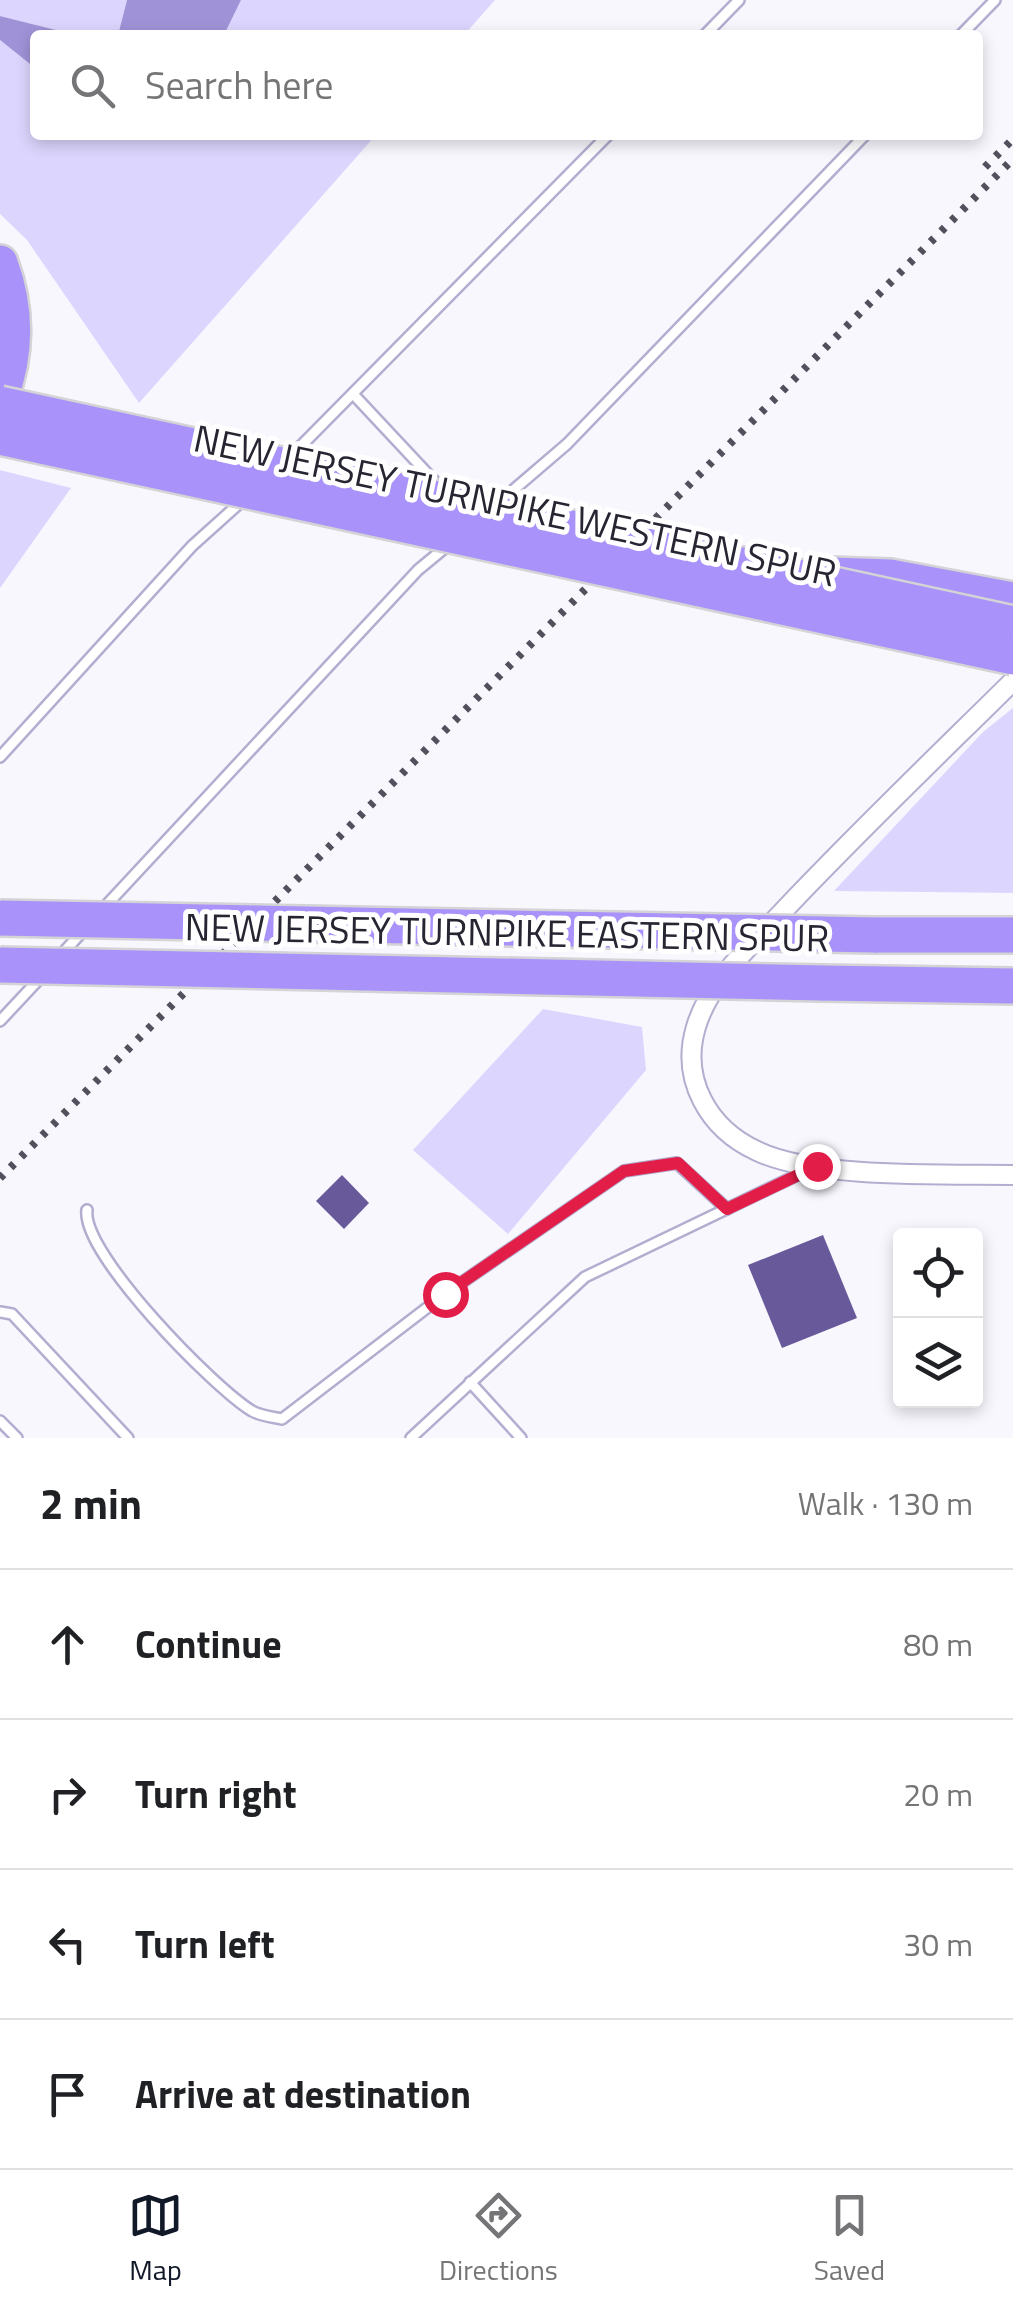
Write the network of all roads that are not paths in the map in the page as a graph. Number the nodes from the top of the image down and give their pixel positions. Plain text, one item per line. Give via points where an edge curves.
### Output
1 (740, 0) edge
2 (995, 0) edge
3 (710, 30) edge
4 (966, 30) edge
5 (603, 140) edge
6 (860, 140) edge
7 (0, 263) edge
8 (354, 395) junction
9 (0, 401) edge
10 (0, 437) edge
11 (273, 472) dead end
12 (260, 485) dead end
13 (474, 523) junction
14 (778, 573) junction
15 (1013, 600) edge
16 (1013, 624) edge
17 (1013, 657) edge
18 (1013, 681) edge
19 (0, 757) edge
20 (0, 918) edge
21 (1013, 936) edge
22 (0, 965) edge
23 (1013, 986) edge
24 (0, 1020) edge
25 (817, 1166) junction
26 (1013, 1174) edge
27 (727, 1209) junction
28 (86, 1210) dead end
29 (0, 1312) edge
30 (470, 1382) junction
31 (0, 1421) edge
32 (17, 1438) edge
33 (128, 1438) edge
34 (411, 1438) edge
35 (521, 1438) edge

1 - 3 lane
2 - 4 lane
5 - 8 lane
6 - 13 lane via 567,444
7 - 9 highway via 14,328
8 - 11 lane
8 - 13 lane
9 - 14 highway, NEW JERSEY TURNPIKE WESTERN SPUR, bridge
10 - 17 highway, NEW JERSEY TURNPIKE WESTERN SPUR, bridge
12 - 19 lane via 192,546
13 - 24 lane via 418,570
14 - 15 highway, bridge via 890,577
14 - 16 highway, NEW JERSEY TURNPIKE WESTERN SPUR, bridge
18 - 25 street via 732,966 696,1027 694,1080 704,1107 726,1133 759,1153
20 - 21 highway, NEW JERSEY TURNPIKE EASTERN SPUR, bridge
22 - 23 highway, NEW JERSEY TURNPIKE EASTERN SPUR, bridge
25 - 26 street
25 - 27 lane
27 - 28 lane via 678,1163 624,1171 445,1294 282,1420 254,1412 167,1337 94,1240
27 - 30 lane via 585,1277
29 - 33 lane via 12,1314
30 - 34 lane
30 - 35 lane
31 - 32 lane

